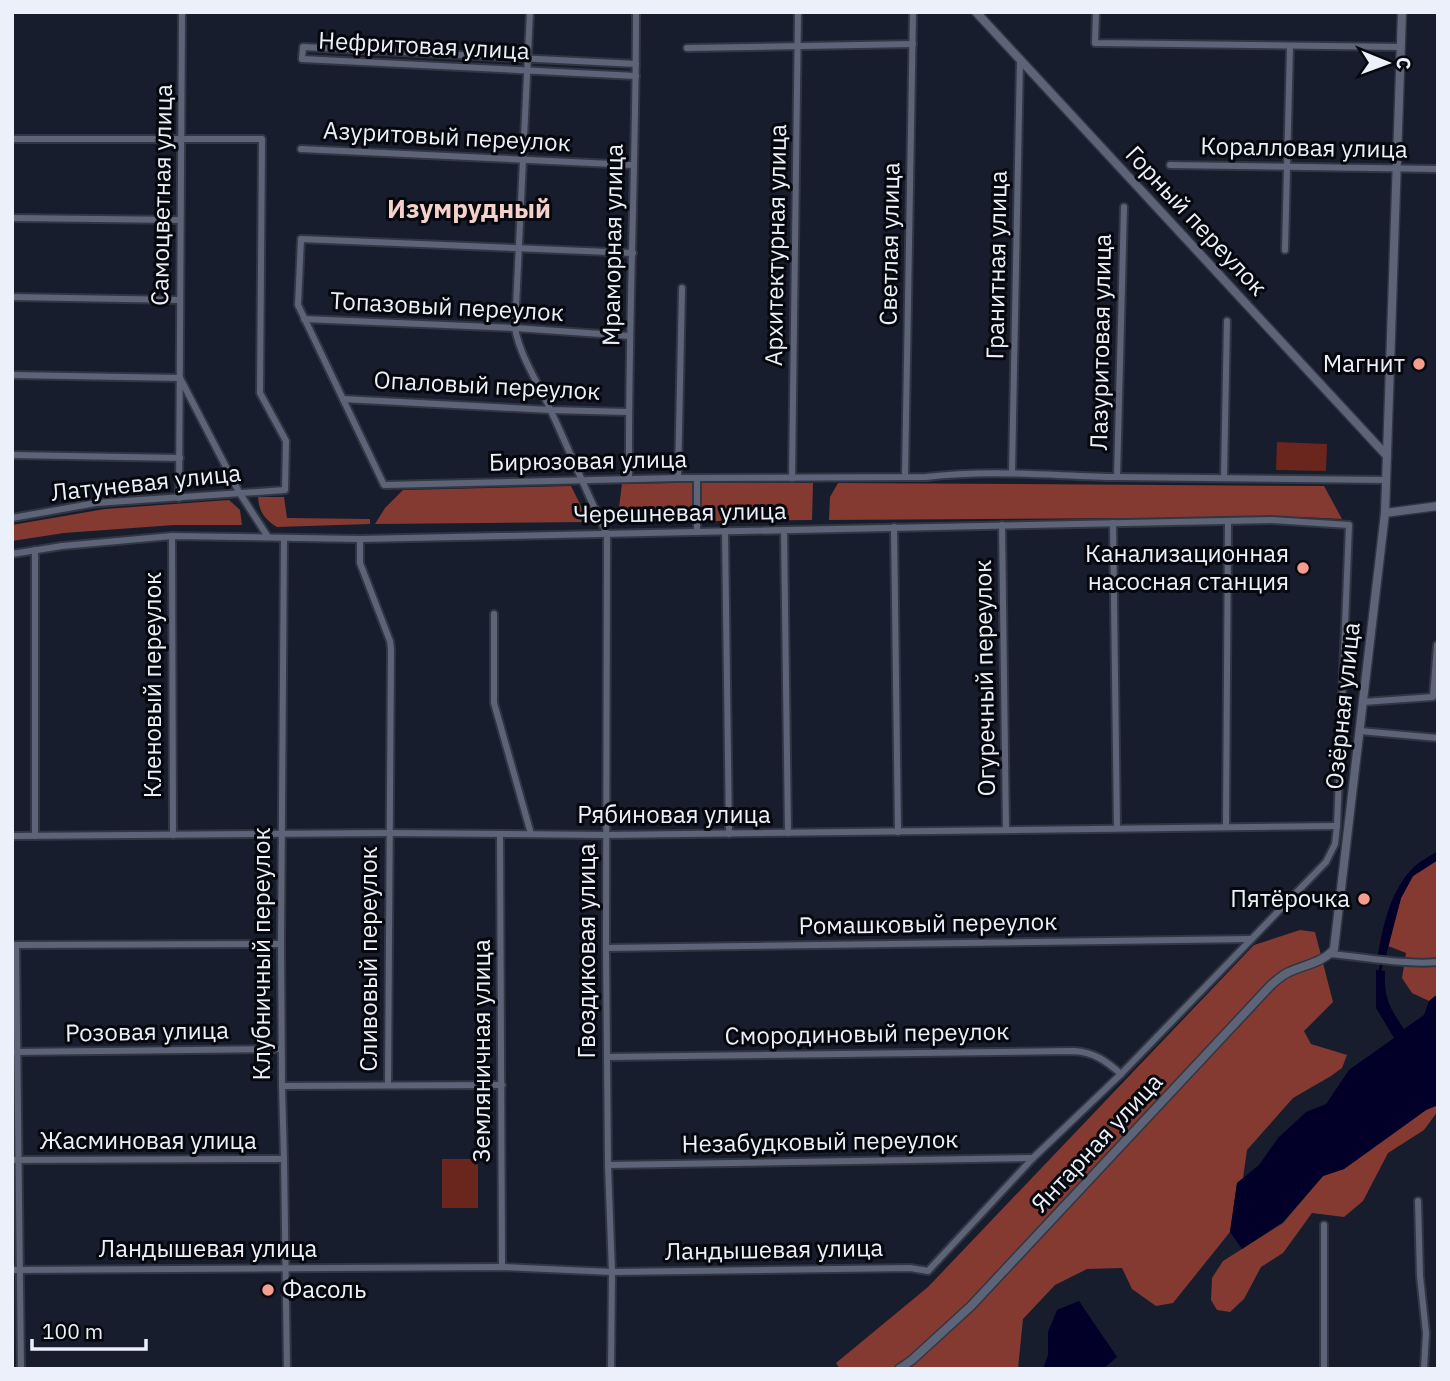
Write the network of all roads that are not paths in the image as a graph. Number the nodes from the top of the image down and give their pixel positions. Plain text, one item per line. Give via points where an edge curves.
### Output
1 (182, 12) edge
2 (530, 12) edge
3 (636, 12) edge
4 (799, 12) edge
5 (913, 12) edge
6 (976, 12) edge
7 (1096, 12) edge
8 (1402, 12) edge
9 (912, 44) junction
10 (798, 46) junction
11 (1290, 46) junction
12 (1401, 47) junction
13 (687, 48) dead end
14 (529, 59) junction
15 (1020, 59) junction
16 (636, 64) junction
17 (528, 70) junction
18 (636, 76) junction
19 (182, 138) junction
20 (12, 139) edge
21 (301, 149) dead end
22 (523, 161) junction
23 (633, 164) junction
24 (1170, 165) dead end
25 (1286, 167) junction
26 (1396, 168) junction
27 (1438, 169) edge
28 (1124, 207) dead end
29 (12, 218) edge
30 (180, 220) junction
31 (519, 248) junction
32 (1285, 250) dead end
33 (633, 253) junction
34 (682, 288) dead end
35 (12, 297) edge
36 (180, 300) junction
37 (304, 319) junction
38 (1227, 321) dead end
39 (515, 328) junction
40 (630, 336) junction
41 (12, 375) edge
42 (180, 378) junction
43 (343, 399) junction
44 (550, 410) junction
45 (629, 412) junction
46 (12, 455) edge
47 (1387, 456) junction
48 (180, 458) junction
49 (1012, 472) junction
50 (905, 476) junction
51 (1117, 477) junction
52 (1224, 477) junction
53 (678, 478) junction
54 (697, 478) junction
55 (792, 478) junction
56 (629, 479) junction
57 (580, 480) junction
58 (1386, 480) junction
59 (239, 492) junction
60 (179, 498) junction
61 (1438, 506) edge
62 (1385, 513) junction
63 (12, 518) edge
64 (1227, 521) junction
65 (1113, 523) junction
66 (1349, 524) joint
67 (1002, 525) junction
68 (894, 527) junction
69 (784, 530) junction
70 (724, 531) junction
71 (697, 532) junction
72 (607, 534) junction
73 (172, 536) junction
74 (268, 537) junction
75 (284, 538) junction
76 (360, 539) junction
77 (35, 550) junction
78 (12, 554) edge
79 (494, 614) dead end
80 (1437, 645) edge
81 (1363, 702) junction
82 (1360, 731) junction
83 (1438, 738) edge
84 (1337, 826) junction
85 (1226, 827) junction
86 (1117, 828) junction
87 (1006, 830) junction
88 (898, 832) junction
89 (788, 833) junction
90 (281, 834) junction
91 (389, 834) junction
92 (500, 834) junction
93 (531, 834) junction
94 (729, 834) junction
95 (173, 835) junction
96 (606, 835) junction
97 (12, 836) edge
98 (35, 836) junction
99 (1251, 939) junction
100 (281, 944) junction
101 (14, 945) edge
102 (606, 948) junction
103 (1330, 954) junction
104 (1438, 962) edge
105 (281, 1049) junction
106 (15, 1052) edge
107 (607, 1057) junction
108 (1121, 1074) junction
109 (502, 1085) junction
110 (282, 1086) junction
111 (388, 1086) junction
112 (1033, 1158) junction
113 (284, 1159) junction
114 (15, 1160) edge
115 (608, 1165) junction
116 (1419, 1201) dead end
117 (1324, 1224) dead end
118 (502, 1267) junction
119 (286, 1268) junction
120 (16, 1270) edge
121 (612, 1272) junction
122 (21, 1369) edge
123 (287, 1369) edge
124 (611, 1369) edge
125 (899, 1369) edge
126 (1324, 1369) edge
127 (1424, 1369) edge

1 - 19 street, Самоцветная улица
2 - 14 street
3 - 16 street, Мраморная улица
4 - 10 street, Архитектурная улица
5 - 9 street, Светлая улица
6 - 15 street, Горный переулок
7 - 11 street via 1095,43
8 - 12 street, Озёрная улица
9 - 10 street
9 - 50 street, Светлая улица
10 - 13 street
10 - 55 street, Архитектурная улица
11 - 12 street
11 - 25 street
12 - 26 street, Озёрная улица
14 - 16 street, Нефритовая улица
14 - 17 street
14 - 17 street, Нефритовая улица via 303,47 302,59
15 - 47 street, Горный переулок
15 - 49 street, Гранитная улица
16 - 18 street, Мраморная улица
17 - 18 street, Нефритовая улица
17 - 22 street
18 - 23 street, Мраморная улица
19 - 20 street
19 - 30 street, Самоцветная улица
19 - 59 street, Латуневая улица via 262,139 260,393 286,441 285,490
21 - 22 street, Азуритовый переулок
22 - 23 street, Азуритовый переулок
22 - 31 street
23 - 33 street, Мраморная улица
24 - 25 street, Коралловая улица
25 - 26 street, Коралловая улица
25 - 32 street
26 - 27 street, Коралловая улица
26 - 47 street, Озёрная улица
28 - 51 street, Лазуритовая улица
29 - 30 street
30 - 36 street, Самоцветная улица
31 - 33 street
31 - 37 street via 301,239 298,305
31 - 39 street
33 - 40 street, Мраморная улица
34 - 53 street
35 - 36 street
36 - 42 street, Самоцветная улица
37 - 39 street, Топазовый переулок
37 - 43 street
38 - 52 street
39 - 40 street, Топазовый переулок
39 - 44 street via 517,342
40 - 45 street, Мраморная улица
41 - 42 street
42 - 48 street, Самоцветная улица
42 - 59 street, Самоцветная улица
43 - 44 street, Опаловый переулок
43 - 57 street, Бирюзовая улица via 384,485
44 - 45 street, Опаловый переулок
44 - 57 street
45 - 56 street, Мраморная улица
46 - 48 street
47 - 58 street, Озёрная улица
48 - 60 street, Самоцветная улица
49 - 50 street, Бирюзовая улица
49 - 51 street, Бирюзовая улица
50 - 55 street, Бирюзовая улица
51 - 52 street, Бирюзовая улица
52 - 58 street, Бирюзовая улица
53 - 54 street, Бирюзовая улица
53 - 56 street, Бирюзовая улица
54 - 55 street, Бирюзовая улица
54 - 71 street
56 - 57 street, Бирюзовая улица
57 - 72 street
58 - 62 street, Озёрная улица
59 - 60 street, Латуневая улица
59 - 74 street, Самоцветная улица
60 - 63 street, Латуневая улица via 96,503
61 - 62 street
62 - 81 street, Озёрная улица
64 - 65 street, Черешневая улица
64 - 66 street, Черешневая улица
64 - 85 street
65 - 67 street, Черешневая улица
65 - 86 street
66 - 84 street, Ландышевая улица
67 - 68 street, Черешневая улица
67 - 87 street, Огуречный переулок
68 - 69 street, Черешневая улица
68 - 88 street
69 - 70 street, Черешневая улица
69 - 89 street
70 - 71 street, Черешневая улица
70 - 94 street
71 - 72 street, Черешневая улица
72 - 76 street, Черешневая улица
72 - 96 street, Гвоздиковая улица
73 - 74 street, Черешневая улица
73 - 77 street, Черешневая улица
73 - 95 street, Кленовый переулок
74 - 75 street, Черешневая улица
75 - 76 street, Черешневая улица
75 - 90 street, Клубничный переулок
76 - 91 street, Сливовый переулок via 359,563 391,649
77 - 78 street, Черешневая улица
77 - 98 street
79 - 93 street via 494,703
80 - 81 street via 1433,697
81 - 82 street, Озёрная улица
82 - 83 street
82 - 103 street, Озёрная улица via 1336,942
84 - 85 street, Рябиновая улица
84 - 99 street, Ландышевая улица via 1326,862
85 - 86 street, Рябиновая улица
86 - 87 street, Рябиновая улица
87 - 88 street, Рябиновая улица
88 - 89 street, Рябиновая улица
89 - 94 street, Рябиновая улица
90 - 91 street, Рябиновая улица
90 - 95 street, Рябиновая улица
90 - 100 street, Клубничный переулок
91 - 92 street, Рябиновая улица
91 - 111 street, Сливовый переулок
92 - 93 street, Рябиновая улица
92 - 109 street, Земляничная улица
93 - 96 street, Рябиновая улица
94 - 96 street, Рябиновая улица
95 - 98 street, Рябиновая улица
96 - 102 street, Гвоздиковая улица
97 - 98 street, Рябиновая улица
99 - 102 street, Ромашковый переулок
99 - 108 street, Ландышевая улица
100 - 101 street
100 - 105 street, Клубничный переулок
101 - 106 street
102 - 107 street, Гвоздиковая улица
103 - 104 street
103 - 125 street, Янтарная улица via 1271,985 971,1306
105 - 106 street, Розовая улица
105 - 110 street, Клубничный переулок
106 - 114 street
107 - 108 street, Смородиновый переулок via 1074,1051 1088,1052
107 - 115 street, Гвоздиковая улица
108 - 112 street, Ландышевая улица
109 - 111 street
109 - 118 street, Земляничная улица
110 - 111 street
110 - 113 street, Клубничный переулок
112 - 115 street, Незабудковый переулок
112 - 121 street, Ландышевая улица via 928,1271
113 - 114 street, Жасминовая улица
113 - 119 street, Клубничный переулок
114 - 120 street
115 - 121 street, Гвоздиковая улица
116 - 127 street
117 - 126 street
118 - 119 street, Ландышевая улица
118 - 121 street, Ландышевая улица
119 - 120 street, Ландышевая улица
119 - 123 street, Клубничный переулок
120 - 122 street
121 - 124 street, Гвоздиковая улица

